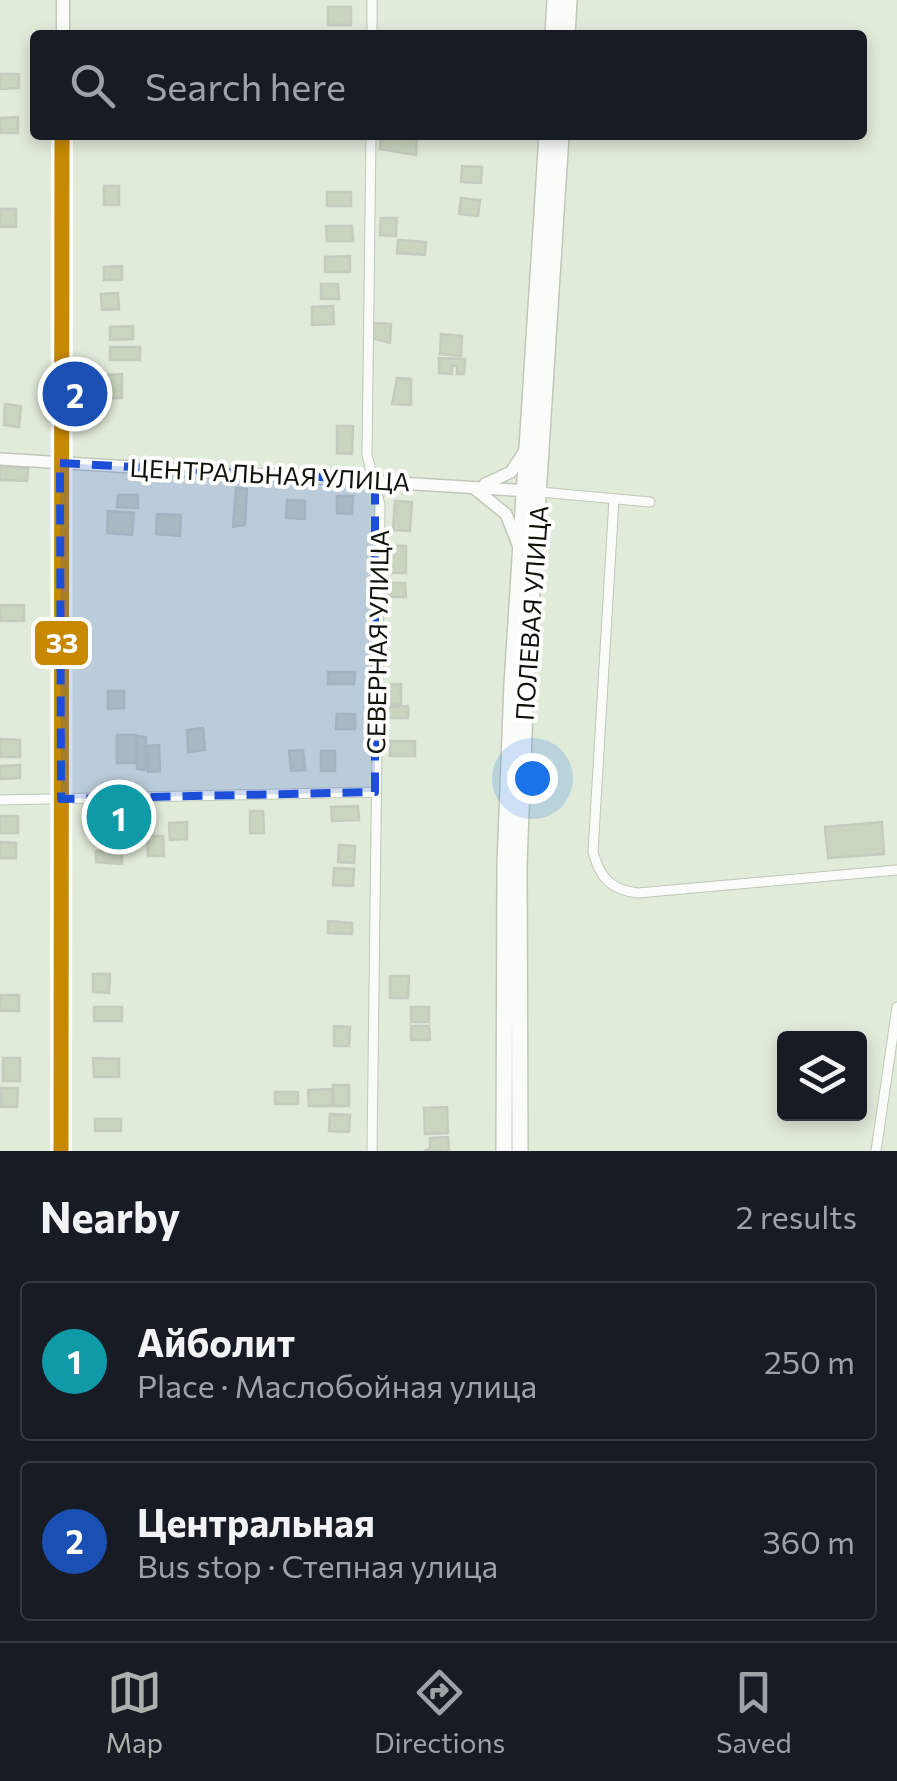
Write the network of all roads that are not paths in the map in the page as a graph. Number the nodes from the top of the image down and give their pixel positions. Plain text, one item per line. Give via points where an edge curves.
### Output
1 (63, 0) edge
2 (372, 0) edge
3 (555, 0) edge
4 (569, 0) edge
5 (62, 30) edge
6 (372, 30) edge
7 (553, 30) edge
8 (567, 30) edge
9 (62, 140) edge
10 (371, 140) edge
11 (547, 140) edge
12 (561, 140) edge
13 (528, 445) junction
14 (0, 459) edge
15 (60, 464) junction
16 (375, 480) junction
17 (471, 487) junction
18 (532, 491) junction
19 (614, 499) junction
20 (650, 502) dead end
21 (521, 556) junction
22 (375, 792) junction
23 (61, 799) junction
24 (0, 800) edge
25 (897, 870) edge
26 (897, 1007) edge
27 (61, 1151) edge
28 (372, 1151) edge
29 (504, 1151) edge
30 (520, 1151) edge
31 (876, 1151) edge

1 - 5 main road
2 - 6 street
3 - 7 highway
4 - 8 highway
9 - 15 main road
10 - 16 street, СЕВЕРНАЯ УЛИЦА via 367,455
11 - 13 highway, ПОЛЕВАЯ УЛИЦА
12 - 18 highway, ПОЛЕВАЯ УЛИЦА
13 - 17 street via 511,472
13 - 18 highway, ПОЛЕВАЯ УЛИЦА
14 - 15 street, ЦЕНТРАЛЬНАЯ УЛИЦА
15 - 16 street, ЦЕНТРАЛЬНАЯ УЛИЦА
15 - 23 main road
16 - 17 street, ЦЕНТРАЛЬНАЯ УЛИЦА
16 - 22 street, СЕВЕРНАЯ УЛИЦА
17 - 18 street, ЦЕНТРАЛЬНАЯ УЛИЦА
17 - 21 street via 506,514
18 - 19 street
18 - 21 highway, ПОЛЕВАЯ УЛИЦА
18 - 30 highway, ПОЛЕВАЯ УЛИЦА via 519,864
19 - 20 street
19 - 25 street via 593,852 598,870 609,884 638,893
21 - 29 highway, ПОЛЕВАЯ УЛИЦА via 506,846
22 - 23 street
22 - 28 street, СЕВЕРНАЯ УЛИЦА
23 - 24 street
23 - 27 main road
26 - 31 street

